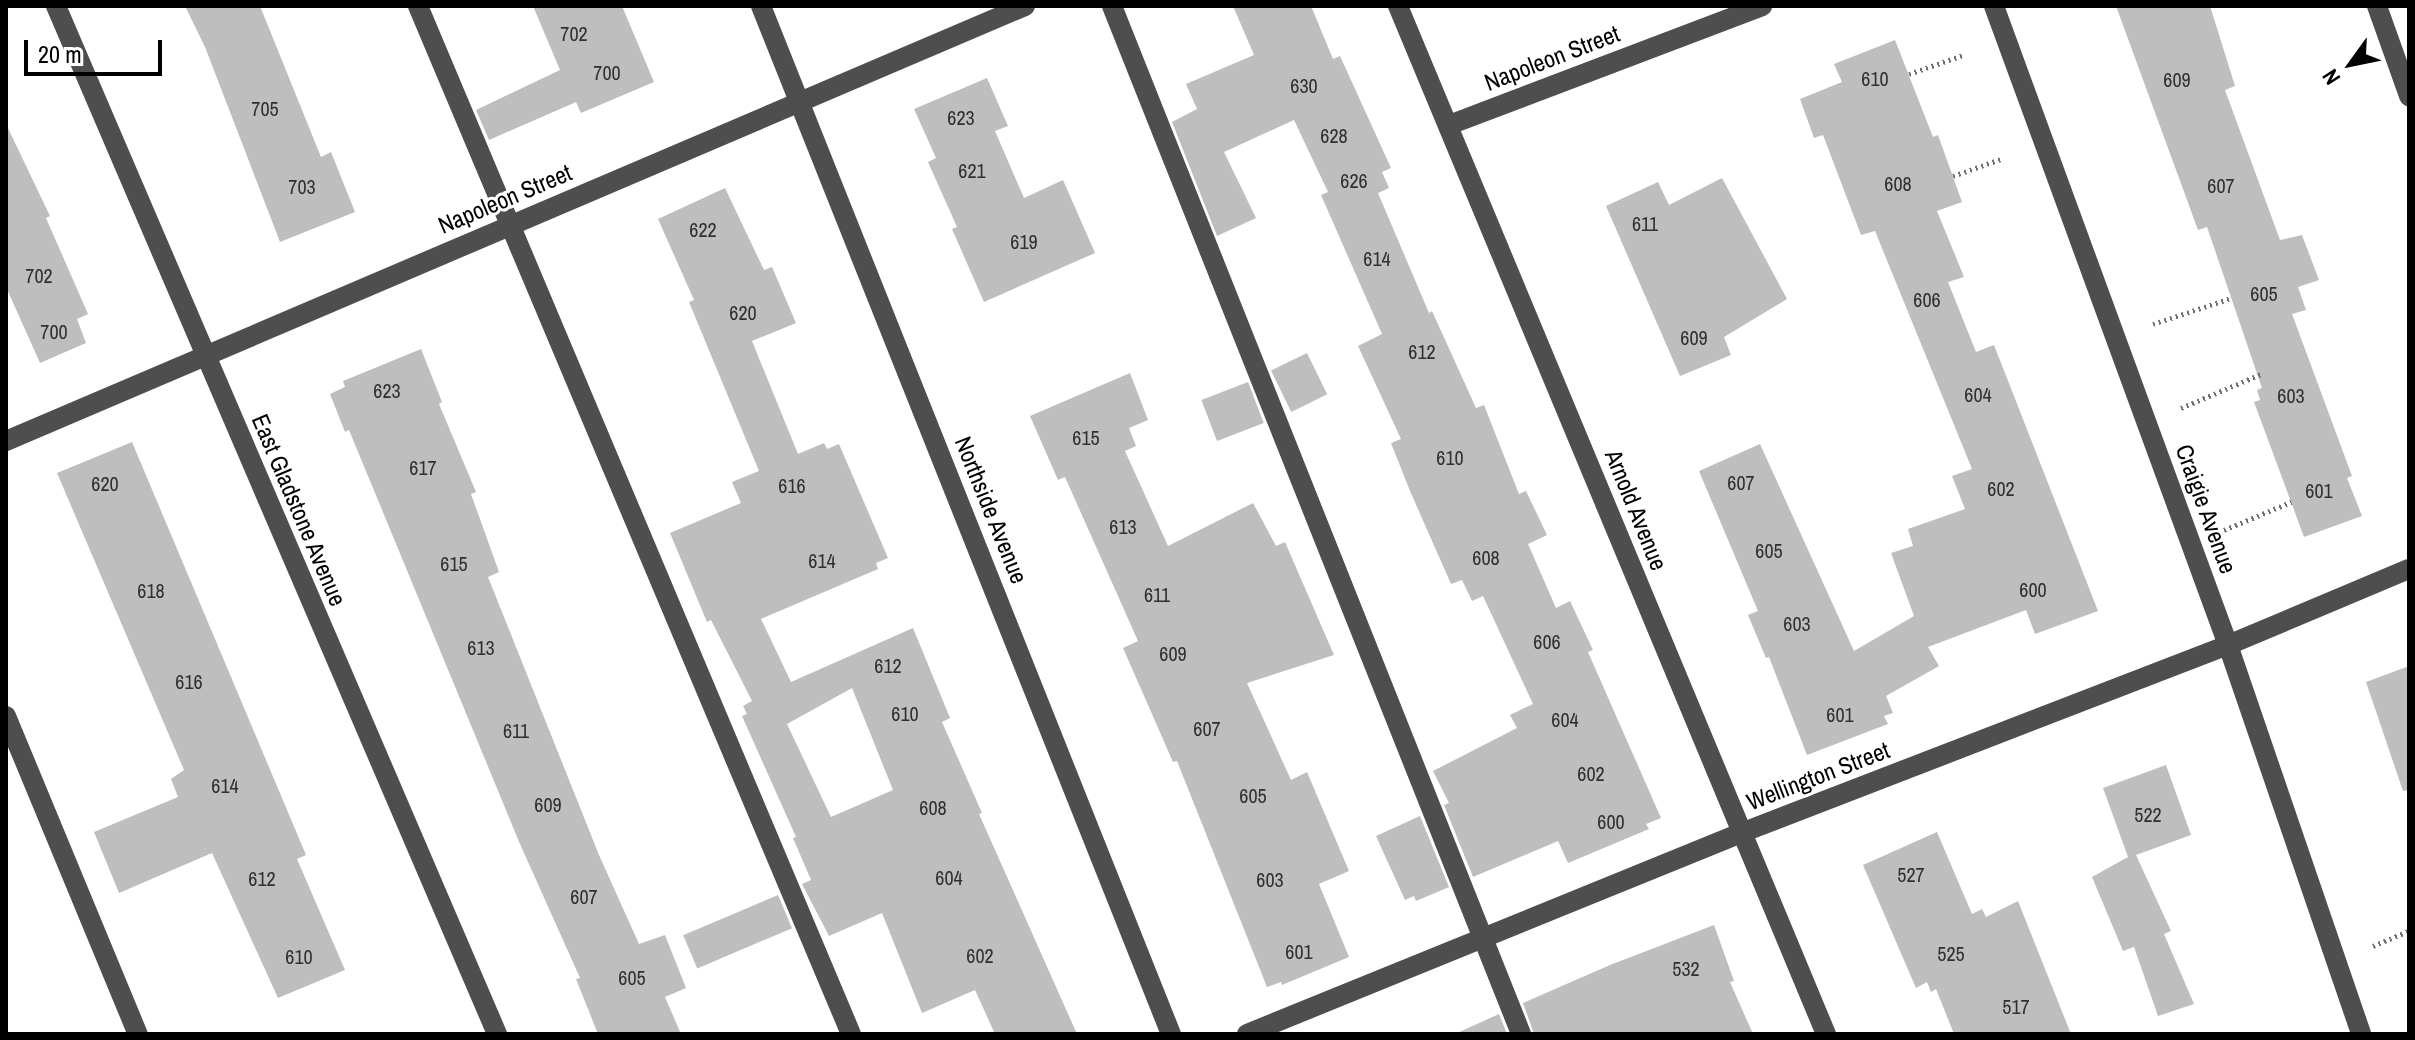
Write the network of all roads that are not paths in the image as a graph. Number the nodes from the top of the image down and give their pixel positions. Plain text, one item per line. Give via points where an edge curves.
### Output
1 (56, 6) edge
2 (418, 6) edge
3 (761, 6) edge
4 (1025, 6) edge
5 (1112, 6) edge
6 (1398, 6) edge
7 (1762, 6) edge
8 (1994, 6) edge
9 (2377, 6) edge
10 (2409, 96) edge
11 (802, 103) junction
12 (1449, 125) junction
13 (512, 225) junction
14 (204, 353) junction
15 (6, 441) edge
16 (2409, 569) edge
17 (2228, 645) junction
18 (6, 716) edge
19 (1741, 833) junction
20 (1482, 939) junction
21 (138, 1034) edge
22 (497, 1034) edge
23 (851, 1034) edge
24 (1171, 1034) edge
25 (1247, 1034) edge
26 (1521, 1034) edge
27 (1826, 1034) edge
28 (2361, 1034) edge

1 - 14 street, East Gladstone Avenue
2 - 13 street
3 - 11 street, Northside Avenue
4 - 11 street, Napoleon Street
5 - 20 street
6 - 12 street, Arnold Avenue
7 - 12 street, Napoleon Street
8 - 17 street, Craigie Avenue
9 - 10 street
11 - 13 street, Napoleon Street
11 - 24 street, Northside Avenue
12 - 19 street, Arnold Avenue
13 - 14 street, Napoleon Street
13 - 23 street
14 - 15 street, Napoleon Street
14 - 22 street, East Gladstone Avenue
16 - 17 street, Wellington Street
17 - 19 street, Wellington Street
17 - 28 street, Craigie Avenue
18 - 21 street
19 - 20 street, Wellington Street
19 - 27 street, Arnold Avenue
20 - 25 street, Wellington Street
20 - 26 street

